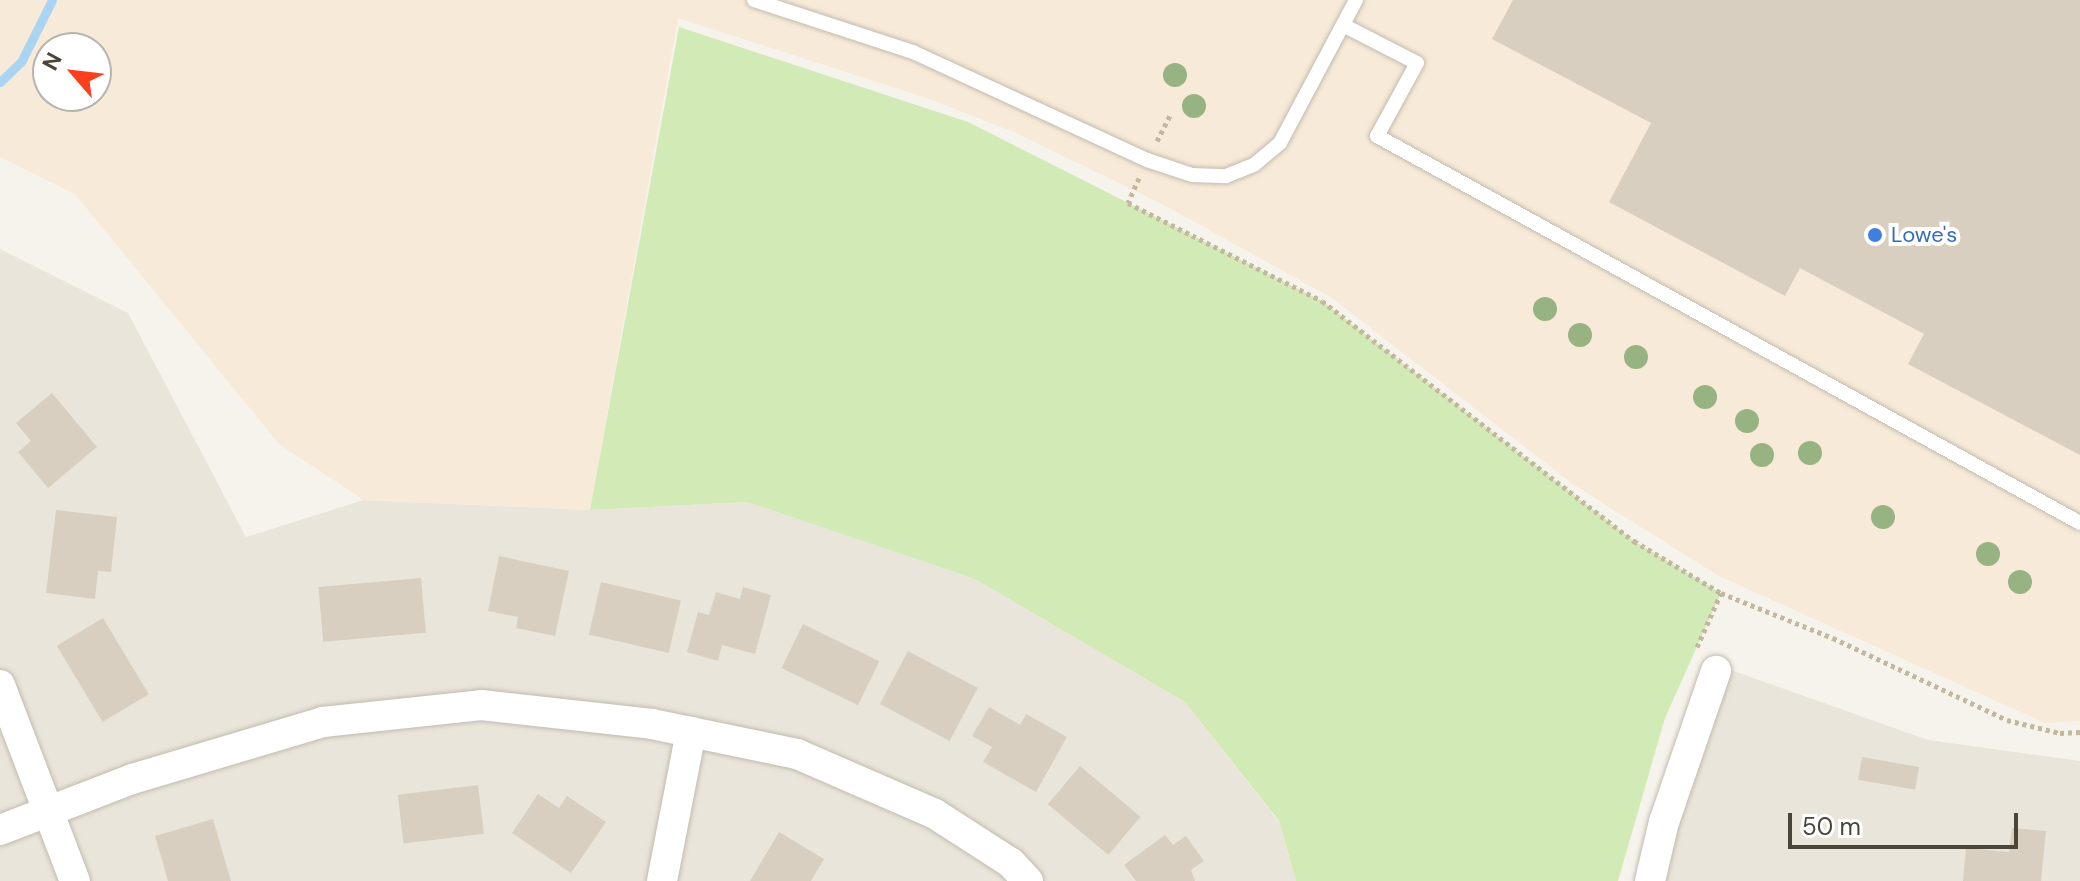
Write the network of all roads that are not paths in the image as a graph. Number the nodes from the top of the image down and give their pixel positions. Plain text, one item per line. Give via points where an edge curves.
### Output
1 (754, 0) edge
2 (1353, 1) edge
3 (1343, 25) junction
4 (2080, 523) edge
5 (1716, 671) road end
6 (0, 685) edge
7 (691, 732) junction
8 (48, 812) junction
9 (0, 830) edge
10 (75, 881) edge
11 (662, 881) edge
12 (1028, 881) edge
13 (1650, 881) edge

1 - 3 lane via 913,52 1192,175 1226,176 1255,164 1280,143
2 - 3 lane
3 - 4 lane via 1417,63 1377,136
5 - 13 street via 1664,822
6 - 8 street
7 - 8 street via 481,705 323,722 132,779
7 - 11 street
7 - 12 street via 797,754 935,814 1011,863
8 - 9 street
8 - 10 street

